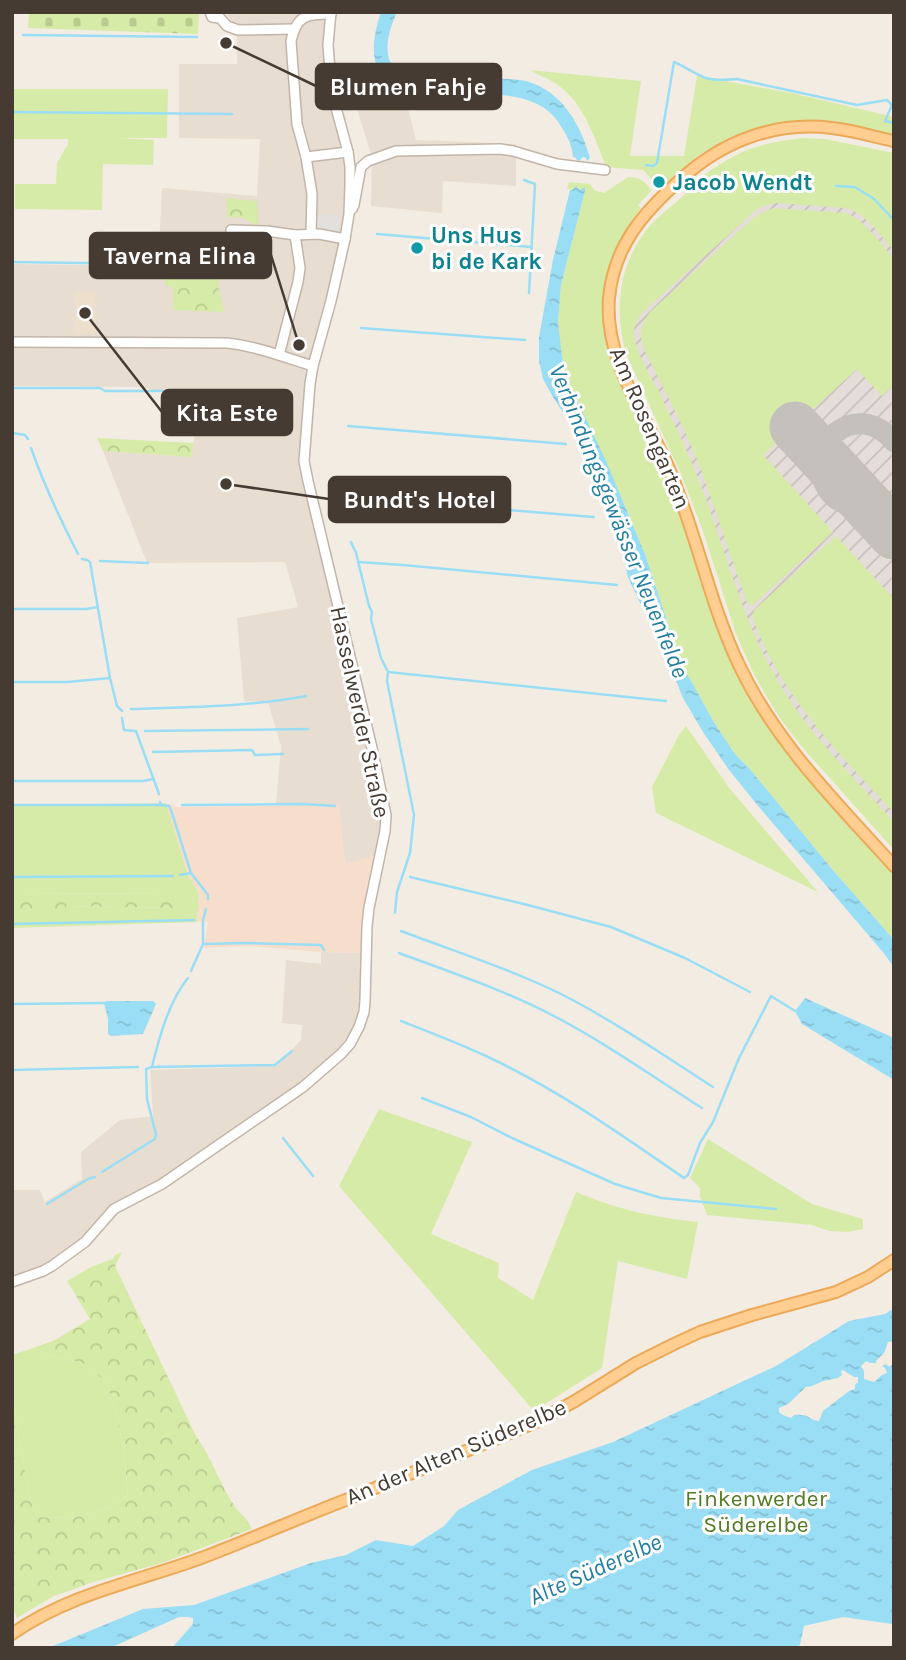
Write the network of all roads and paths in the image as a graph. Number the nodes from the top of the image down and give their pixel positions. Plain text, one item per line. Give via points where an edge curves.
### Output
1 (209, 12) edge
2 (331, 13) edge
3 (221, 15) edge
4 (294, 29) junction
5 (894, 141) edge
6 (348, 152) junction
7 (306, 158) junction
8 (605, 170) dead end
9 (349, 214) junction
10 (231, 230) dead end
11 (311, 234) junction
12 (295, 236) junction
13 (345, 239) junction
14 (12, 342) edge
15 (279, 355) junction
16 (313, 366) junction
17 (894, 866) edge
18 (894, 1261) edge
19 (12, 1282) edge
20 (15, 1632) edge

1 - 3 street via 212,17
2 - 4 street via 310,14
2 - 6 street, Hasselwerder Straße via 330,71
3 - 4 street via 227,26 238,30
4 - 7 street via 295,105
5 - 17 main road, Am Rosengarten via 802,126 764,132 722,149 683,177 636,225 614,273 609,310 618,362 678,492 724,629 745,676 792,751
6 - 7 street
6 - 9 street, Hasselwerder Straße
7 - 11 street via 312,194
8 - 9 street via 556,164 500,149 396,151 361,167
9 - 13 street, Hasselwerder Straße
10 - 12 street
11 - 12 street
11 - 13 street
12 - 15 street via 300,268
13 - 16 street, Hasselwerder Straße
14 - 15 street via 216,342
15 - 16 street
16 - 19 street, Hasselwerder Straße via 306,471 386,815 367,926 362,1019 341,1054 303,1087 162,1184 114,1209 85,1242 52,1266
18 - 20 main road, An der Alten Süderelbe via 836,1292 700,1332 536,1422 223,1550 94,1592

